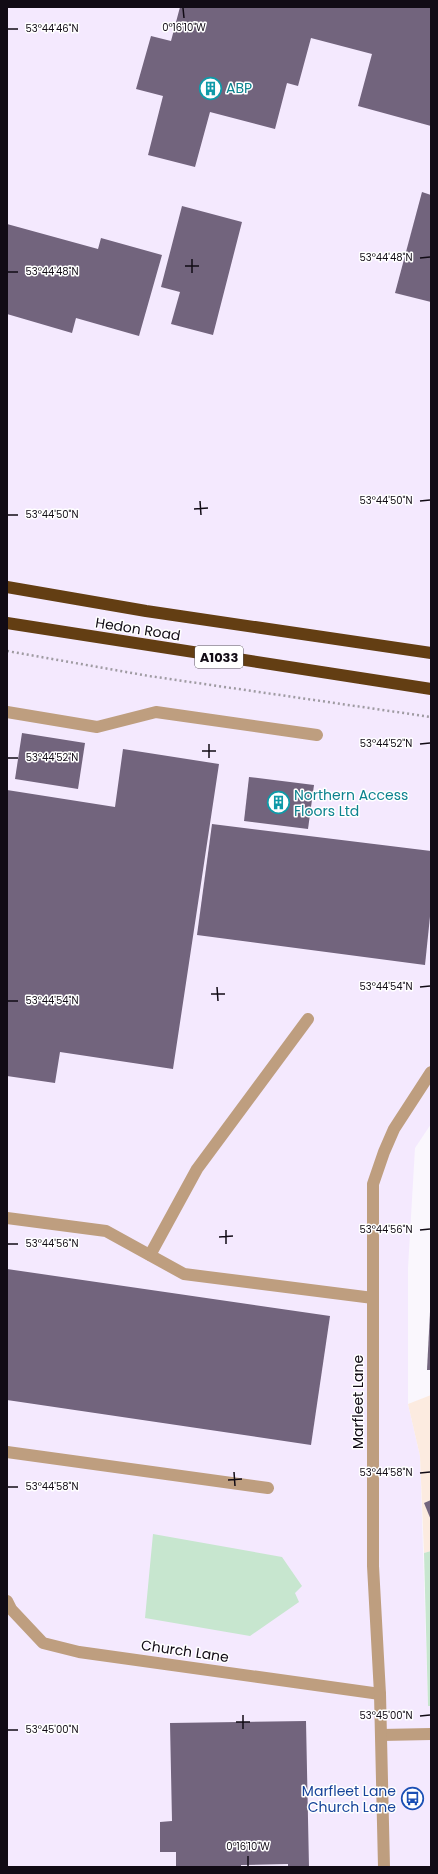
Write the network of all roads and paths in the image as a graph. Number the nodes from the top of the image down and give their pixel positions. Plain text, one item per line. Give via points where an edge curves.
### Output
1 (7, 588) edge
2 (7, 623) edge
3 (7, 651) edge
4 (431, 653) edge
5 (431, 689) edge
6 (7, 712) edge
7 (431, 718) edge
8 (317, 735) dead end
9 (308, 1020) dead end
10 (431, 1072) edge
11 (7, 1218) edge
12 (150, 1255) junction
13 (373, 1298) junction
14 (7, 1452) edge
15 (268, 1488) dead end
16 (8, 1606) edge
17 (380, 1694) junction
18 (431, 1734) edge
19 (381, 1735) junction
20 (384, 1867) edge

1 - 4 highway, Hedon Road / A1033
2 - 5 highway, Hedon Road / A1033
3 - 7 path via 149,676
6 - 8 street via 97,727 156,712
9 - 12 street via 197,1169
10 - 13 street, Marfleet Lane via 394,1129 373,1184
11 - 12 street via 106,1231
12 - 13 street via 184,1274
13 - 17 street, Marfleet Lane via 373,1566
14 - 15 street
16 - 17 street, Church Lane via 43,1643 80,1652
17 - 19 street, Marfleet Lane
18 - 19 street
19 - 20 street, Marfleet Lane

